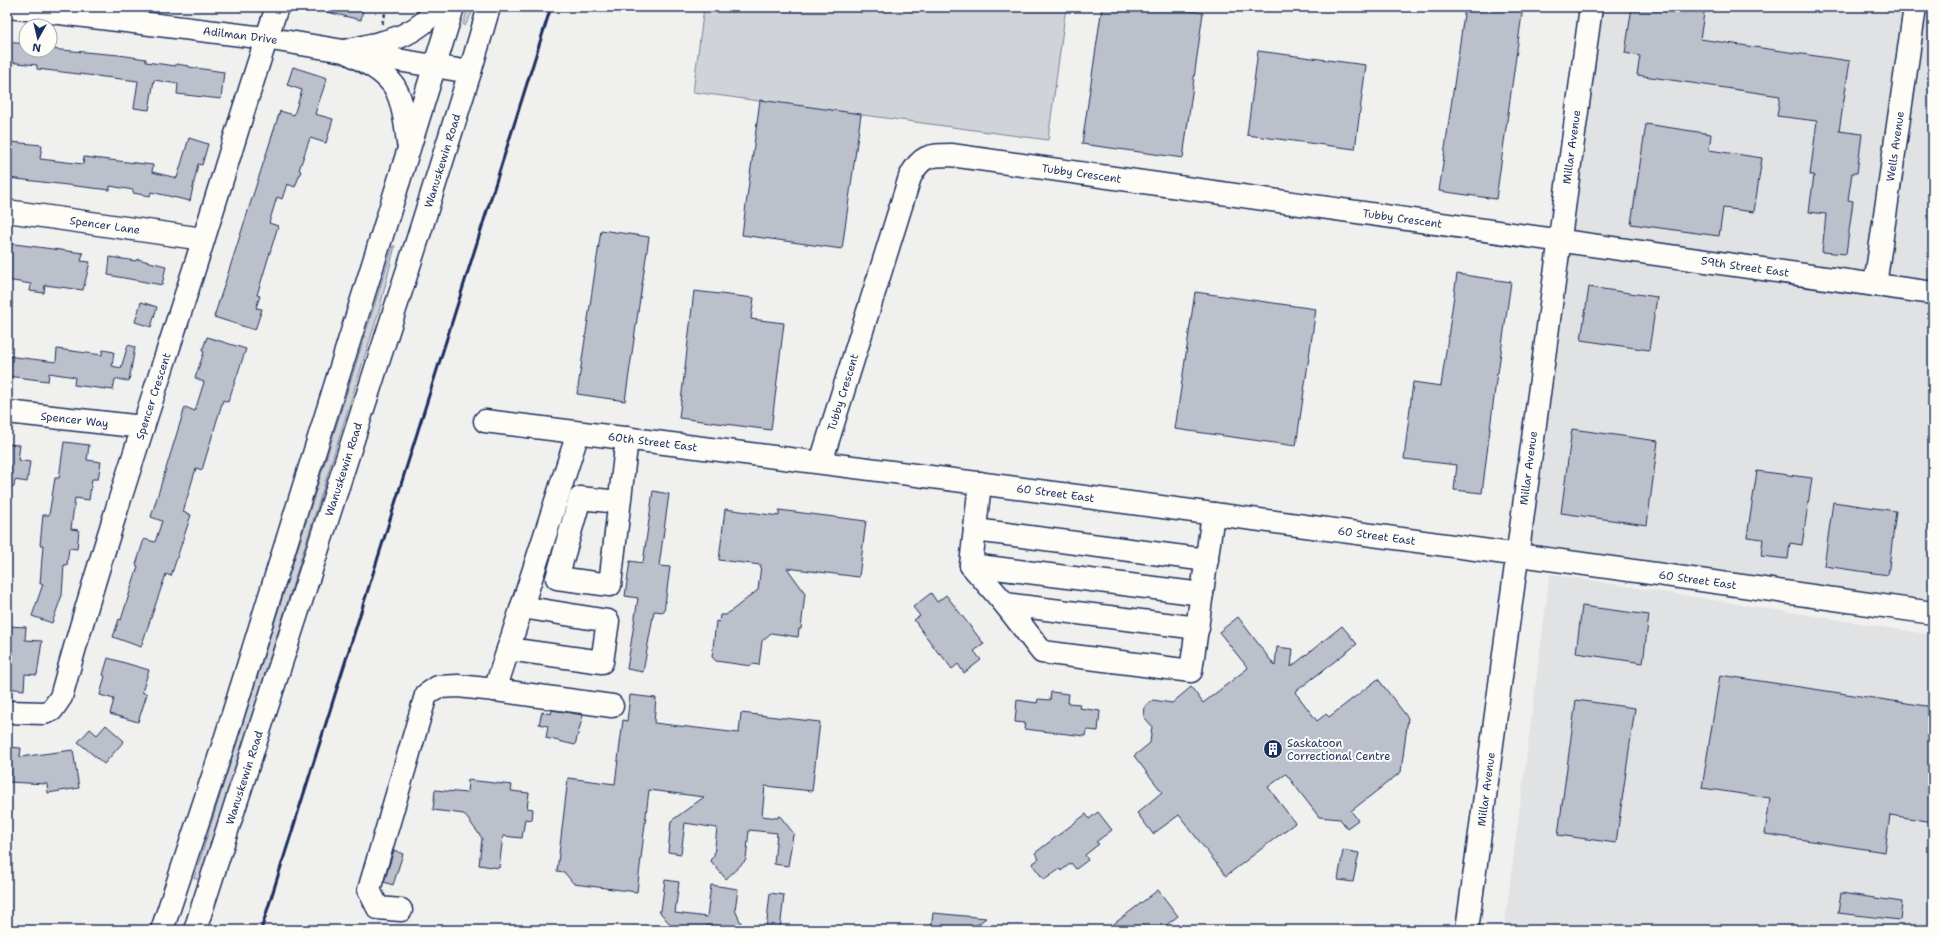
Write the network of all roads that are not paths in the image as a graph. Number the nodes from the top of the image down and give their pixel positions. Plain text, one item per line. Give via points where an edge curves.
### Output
1 (10, 7) edge
2 (276, 7) edge
3 (438, 7) edge
4 (453, 7) edge
5 (488, 7) edge
6 (1591, 7) edge
7 (1915, 7) edge
8 (265, 38) junction
9 (345, 51) junction
10 (434, 66) junction
11 (470, 72) junction
12 (409, 148) junction
13 (7, 211) edge
14 (203, 239) junction
15 (1558, 240) junction
16 (1875, 285) junction
17 (1933, 294) edge
18 (7, 412) edge
19 (485, 421) dead end
20 (143, 427) junction
21 (578, 433) junction
22 (627, 438) junction
23 (821, 462) junction
24 (980, 483) junction
25 (619, 502) dead end
26 (1213, 514) junction
27 (975, 530) junction
28 (1518, 554) junction
29 (1207, 560) junction
30 (971, 565) junction
31 (1202, 594) junction
32 (1005, 604) junction
33 (522, 607) junction
34 (1933, 613) edge
35 (1198, 628) junction
36 (508, 649) junction
37 (495, 690) junction
38 (612, 706) dead end
39 (7, 712) edge
40 (401, 910) dead end
41 (162, 930) edge
42 (195, 930) edge
43 (1467, 930) edge

1 - 8 street, Adilman Drive
2 - 8 street, Spencer Crescent
3 - 9 street via 428,20 405,35
4 - 10 street
5 - 11 street, Wanuskewin Road
6 - 15 street, Millar Avenue
7 - 16 street, Wells Avenue
8 - 9 street, Adilman Drive
8 - 14 street, Spencer Crescent
9 - 10 street, Adilman Drive
9 - 12 street via 392,82 399,93
10 - 11 street, Adilman Drive
10 - 12 street
11 - 42 street, Wanuskewin Road
12 - 41 street via 225,740
13 - 14 street, Spencer Lane
14 - 20 street, Spencer Crescent
15 - 16 street, 59th Street East
15 - 23 street, Tubby Crescent via 951,155 925,158 916,166 910,177
15 - 28 street, Millar Avenue
16 - 17 street, 59th Street East
18 - 20 street, Spencer Way
19 - 21 street, 60th Street East
20 - 39 street, Spencer Crescent via 61,697 52,710 44,713
21 - 22 street, 60th Street East
21 - 33 street
22 - 23 street, 60th Street East
22 - 25 street
23 - 24 street, 60 Street East
24 - 26 street, 60 Street East
24 - 27 street
26 - 28 street, 60 Street East
26 - 29 street
27 - 29 street
27 - 30 street
28 - 34 street, 60 Street East
28 - 43 street, Millar Avenue
29 - 31 street
30 - 31 street
30 - 32 street
31 - 35 street
32 - 35 street
32 - 35 street via 1042,652 1191,671
33 - 36 street
33 - 36 street via 608,622 602,662
36 - 37 street
37 - 38 street
37 - 40 street via 458,686 438,687 426,695 369,890 378,908

